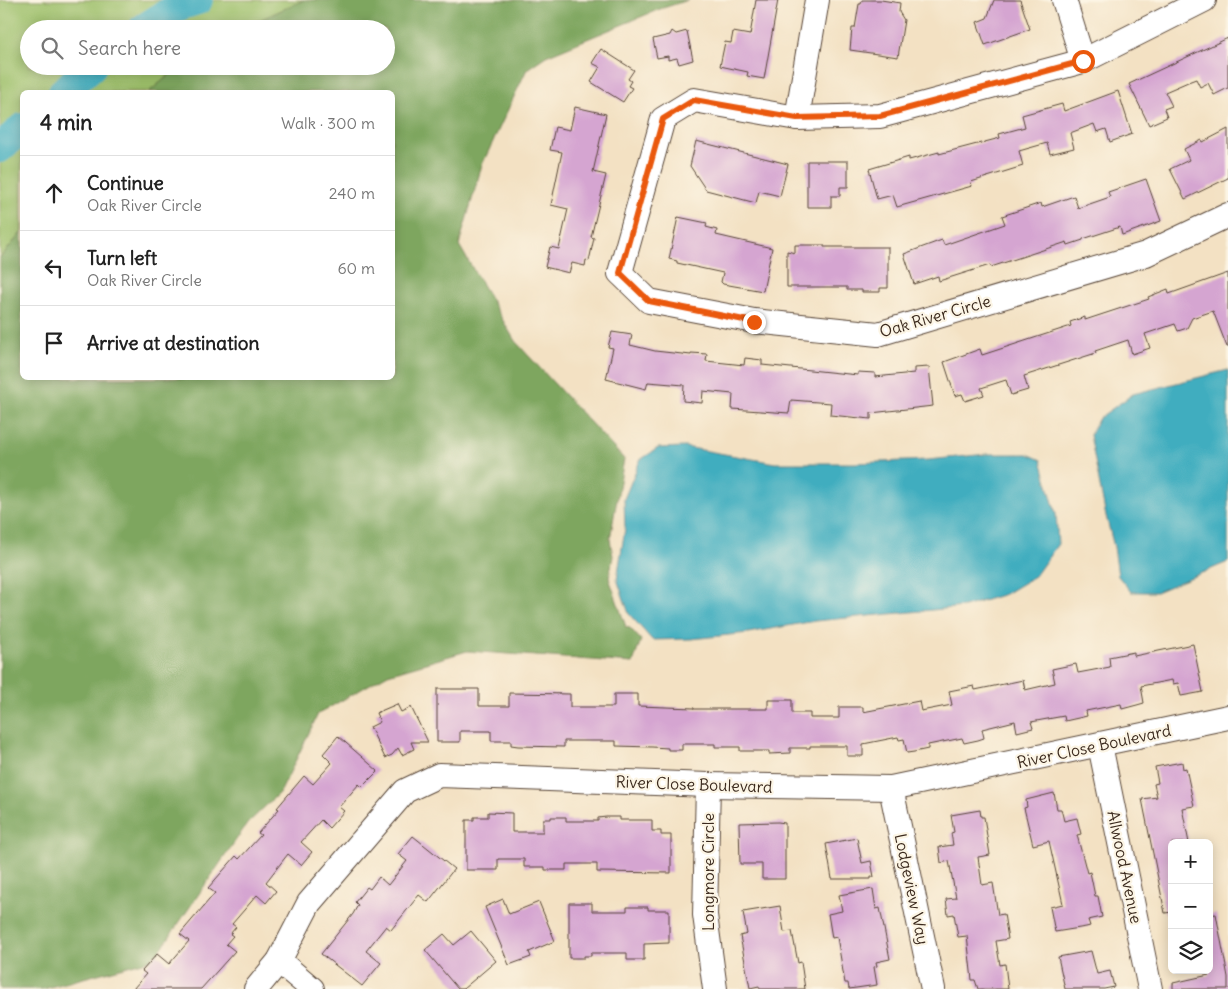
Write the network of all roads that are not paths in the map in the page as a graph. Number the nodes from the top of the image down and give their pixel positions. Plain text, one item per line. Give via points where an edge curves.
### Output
1 (817, 0) edge
2 (1064, 0) edge
3 (1204, 0) edge
4 (1083, 61) junction
5 (797, 118) junction
6 (1228, 215) edge
7 (1228, 718) edge
8 (1100, 745) junction
9 (708, 785) junction
10 (891, 788) junction
11 (279, 961) junction
12 (256, 989) edge
13 (312, 989) edge
14 (715, 989) edge
15 (933, 989) edge
16 (1150, 989) edge

1 - 5 street
2 - 4 street
3 - 4 street, Oak River Circle
4 - 5 street, Oak River Circle via 880,116
5 - 6 street, Oak River Circle via 694,100 663,119 620,273 649,301 754,322 878,334 1146,254
7 - 8 street, River Close Boulevard
8 - 10 street, River Close Boulevard
8 - 16 street, Allwood Avenue
9 - 10 street, River Close Boulevard
9 - 11 street, River Close Boulevard via 439,775 405,791 309,903
9 - 14 street, Longmore Circle via 705,915
10 - 15 street, Lodgeview Way
11 - 12 street, River Close Boulevard
11 - 13 street

